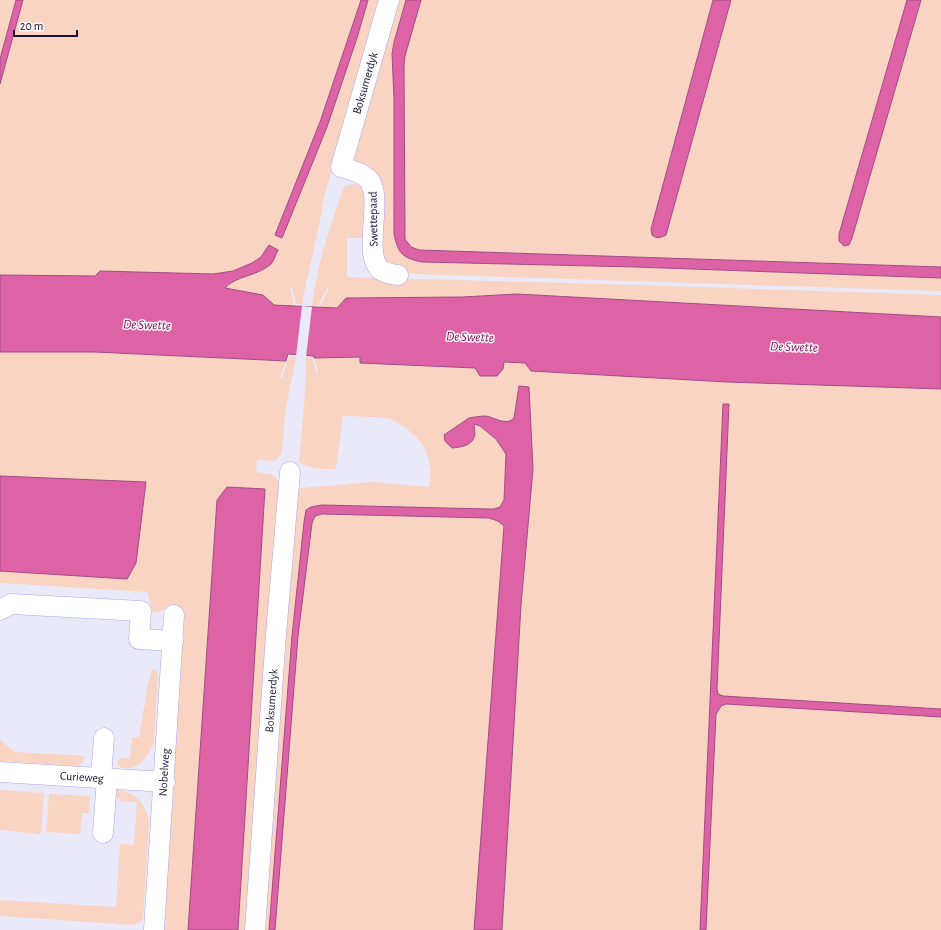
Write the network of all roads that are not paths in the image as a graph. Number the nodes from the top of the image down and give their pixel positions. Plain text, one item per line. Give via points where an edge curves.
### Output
1 (389, 0) edge
2 (341, 167) joint
3 (398, 275) dead end
4 (290, 472) dead end
5 (0, 610) edge
6 (174, 615) dead end
7 (173, 641) junction
8 (104, 738) dead end
9 (0, 772) edge
10 (104, 778) junction
11 (165, 782) junction
12 (103, 833) dead end
13 (154, 930) edge
14 (254, 930) edge

1 - 2 street, Boksumerdyk
2 - 3 street, Swettepaad via 363,174 372,184 373,256 378,268
4 - 14 street, Boksumerdyk
5 - 7 street via 11,604 141,611 139,639
6 - 7 street, Nobelweg
7 - 11 street, Nobelweg
8 - 10 street
9 - 10 street, Curieweg
10 - 11 street, Curieweg
10 - 12 street
11 - 13 street, Nobelweg

